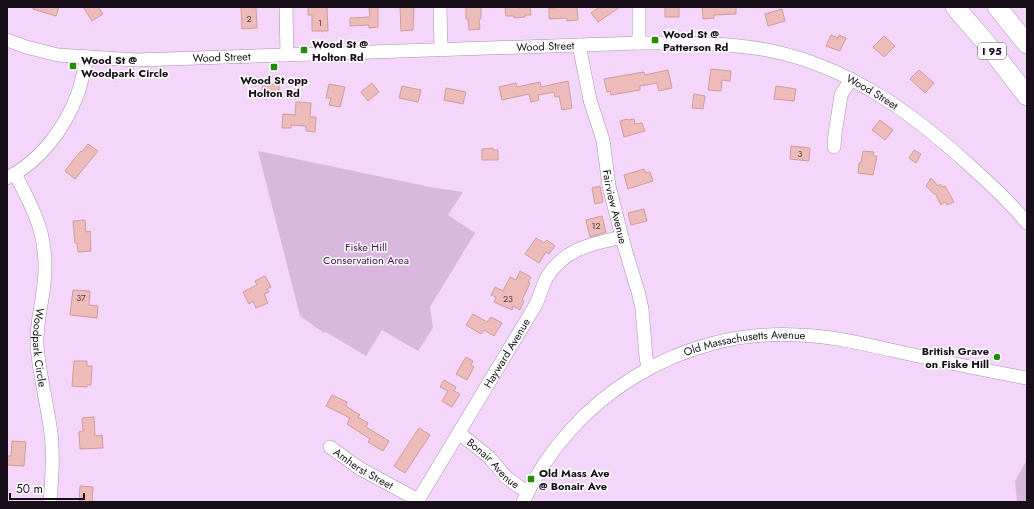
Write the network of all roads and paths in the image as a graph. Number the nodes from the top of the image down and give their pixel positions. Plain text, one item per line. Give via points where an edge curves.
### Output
1 (286, 7) edge
2 (440, 7) edge
3 (639, 7) edge
4 (955, 7) edge
5 (997, 7) edge
6 (7, 40) edge
7 (639, 44) junction
8 (1027, 44) edge
9 (579, 45) junction
10 (441, 50) junction
11 (287, 55) junction
12 (87, 57) junction
13 (850, 79) junction
14 (1027, 96) edge
15 (834, 147) dead end
16 (11, 176) edge
17 (1027, 223) edge
18 (622, 237) junction
19 (648, 369) junction
20 (1027, 378) edge
21 (459, 433) junction
22 (330, 448) dead end
23 (525, 497) edge
24 (418, 501) edge
25 (50, 502) edge

1 - 11 street
2 - 10 street
3 - 7 street
4 - 14 highway, I 95
5 - 8 highway, I 95
6 - 12 street, Wood Street via 58,54
7 - 9 street, Wood Street
7 - 13 street, Wood Street via 704,44 760,49 806,61
9 - 10 street, Wood Street
9 - 18 street, Fairview Avenue via 590,100 603,140 608,182
10 - 11 street, Wood Street
11 - 12 street, Wood Street via 137,60
12 - 16 street, Woodpark Circle via 78,93 64,123 47,148
13 - 15 street via 842,96 834,134
13 - 17 street, Wood Street via 889,101 932,132 988,182
16 - 25 street, Woodpark Circle via 30,202 45,248 46,269 37,339 38,363 50,427 53,465
18 - 19 street, Fairview Avenue via 640,299
18 - 21 street, Hayward Avenue via 578,248 553,269 538,300
19 - 20 street, Old Massachusetts Avenue via 687,351 717,342 790,334 855,342
19 - 23 street, Old Massachusetts Avenue via 610,393 584,415 550,456
21 - 23 street, Bonair Avenue via 489,457 506,477 518,486
21 - 24 street, Hayward Avenue
22 - 24 street, Amherst Street via 359,468

